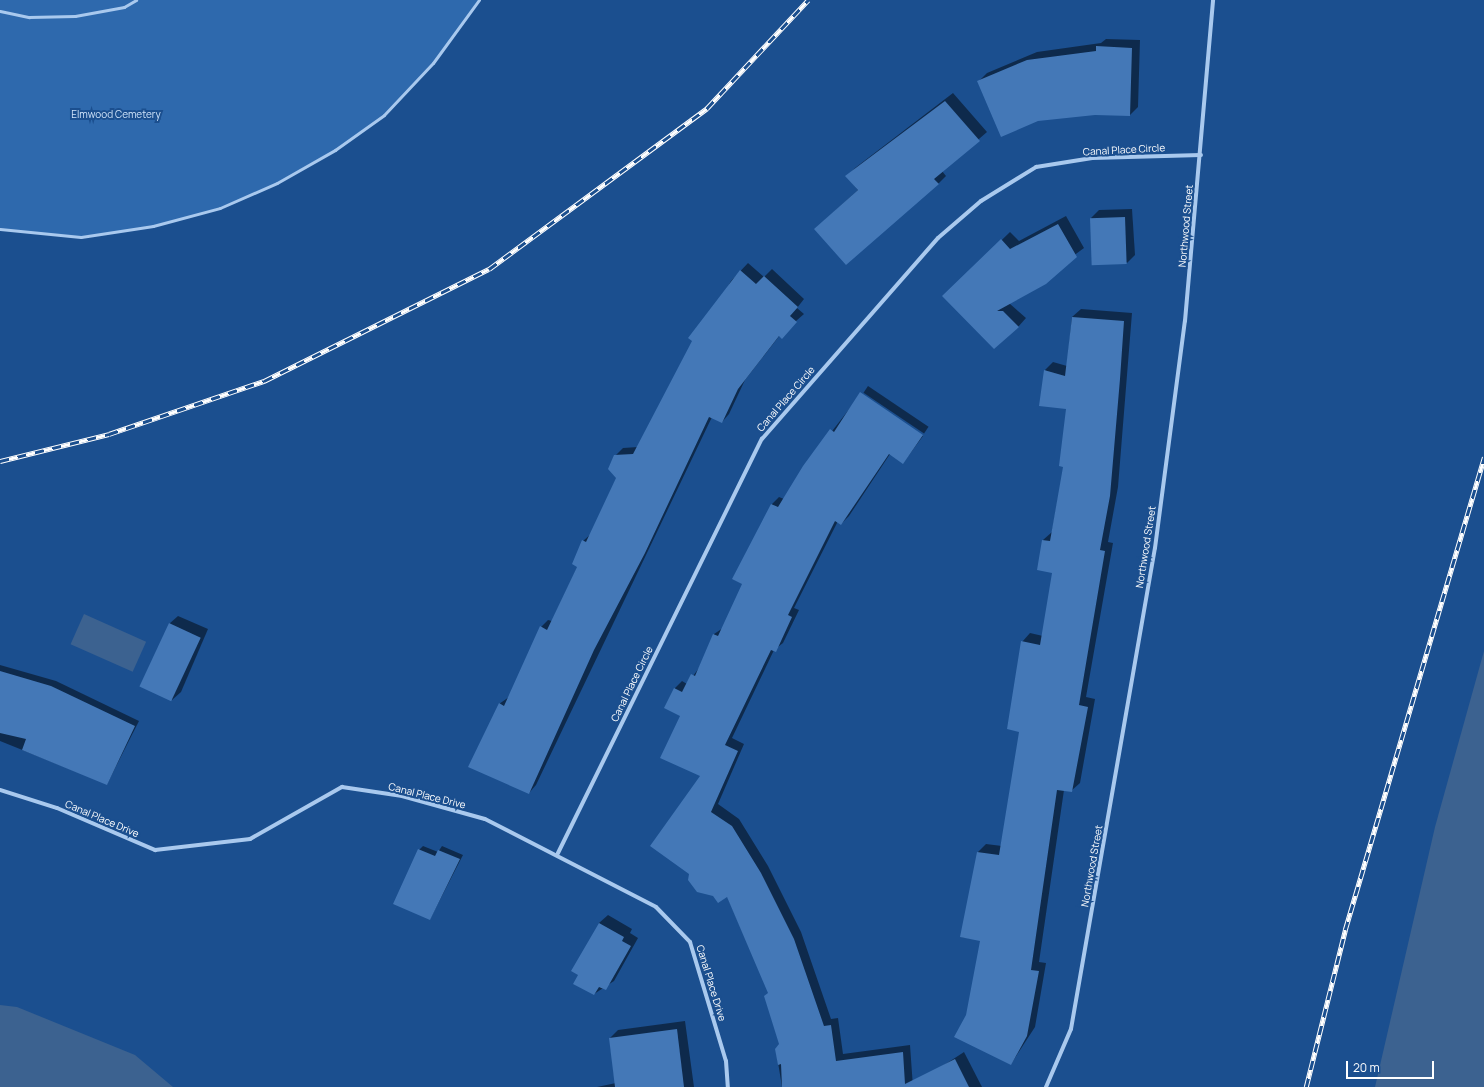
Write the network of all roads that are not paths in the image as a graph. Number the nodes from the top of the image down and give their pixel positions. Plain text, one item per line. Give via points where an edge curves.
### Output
1 (136, 0) edge
2 (479, 0) edge
3 (1213, 0) edge
4 (0, 11) edge
5 (1201, 155) junction
6 (0, 229) edge
7 (0, 790) edge
8 (558, 853) junction
9 (728, 1087) edge
10 (1046, 1087) edge

1 - 4 lane via 124,7 74,16 29,17
2 - 6 lane via 433,63 384,115 335,150 277,183 220,208 153,226 81,237
3 - 5 street, Northwood Street
5 - 8 street, Canal Place Circle via 1092,158 1036,167 981,201 938,238 762,439
5 - 10 street, Northwood Street via 1185,321 1155,548 1071,1030
7 - 8 street, Canal Place Drive via 58,808 155,850 250,839 342,787 402,796 485,820
8 - 9 street, Canal Place Drive via 656,907 690,942 726,1061

